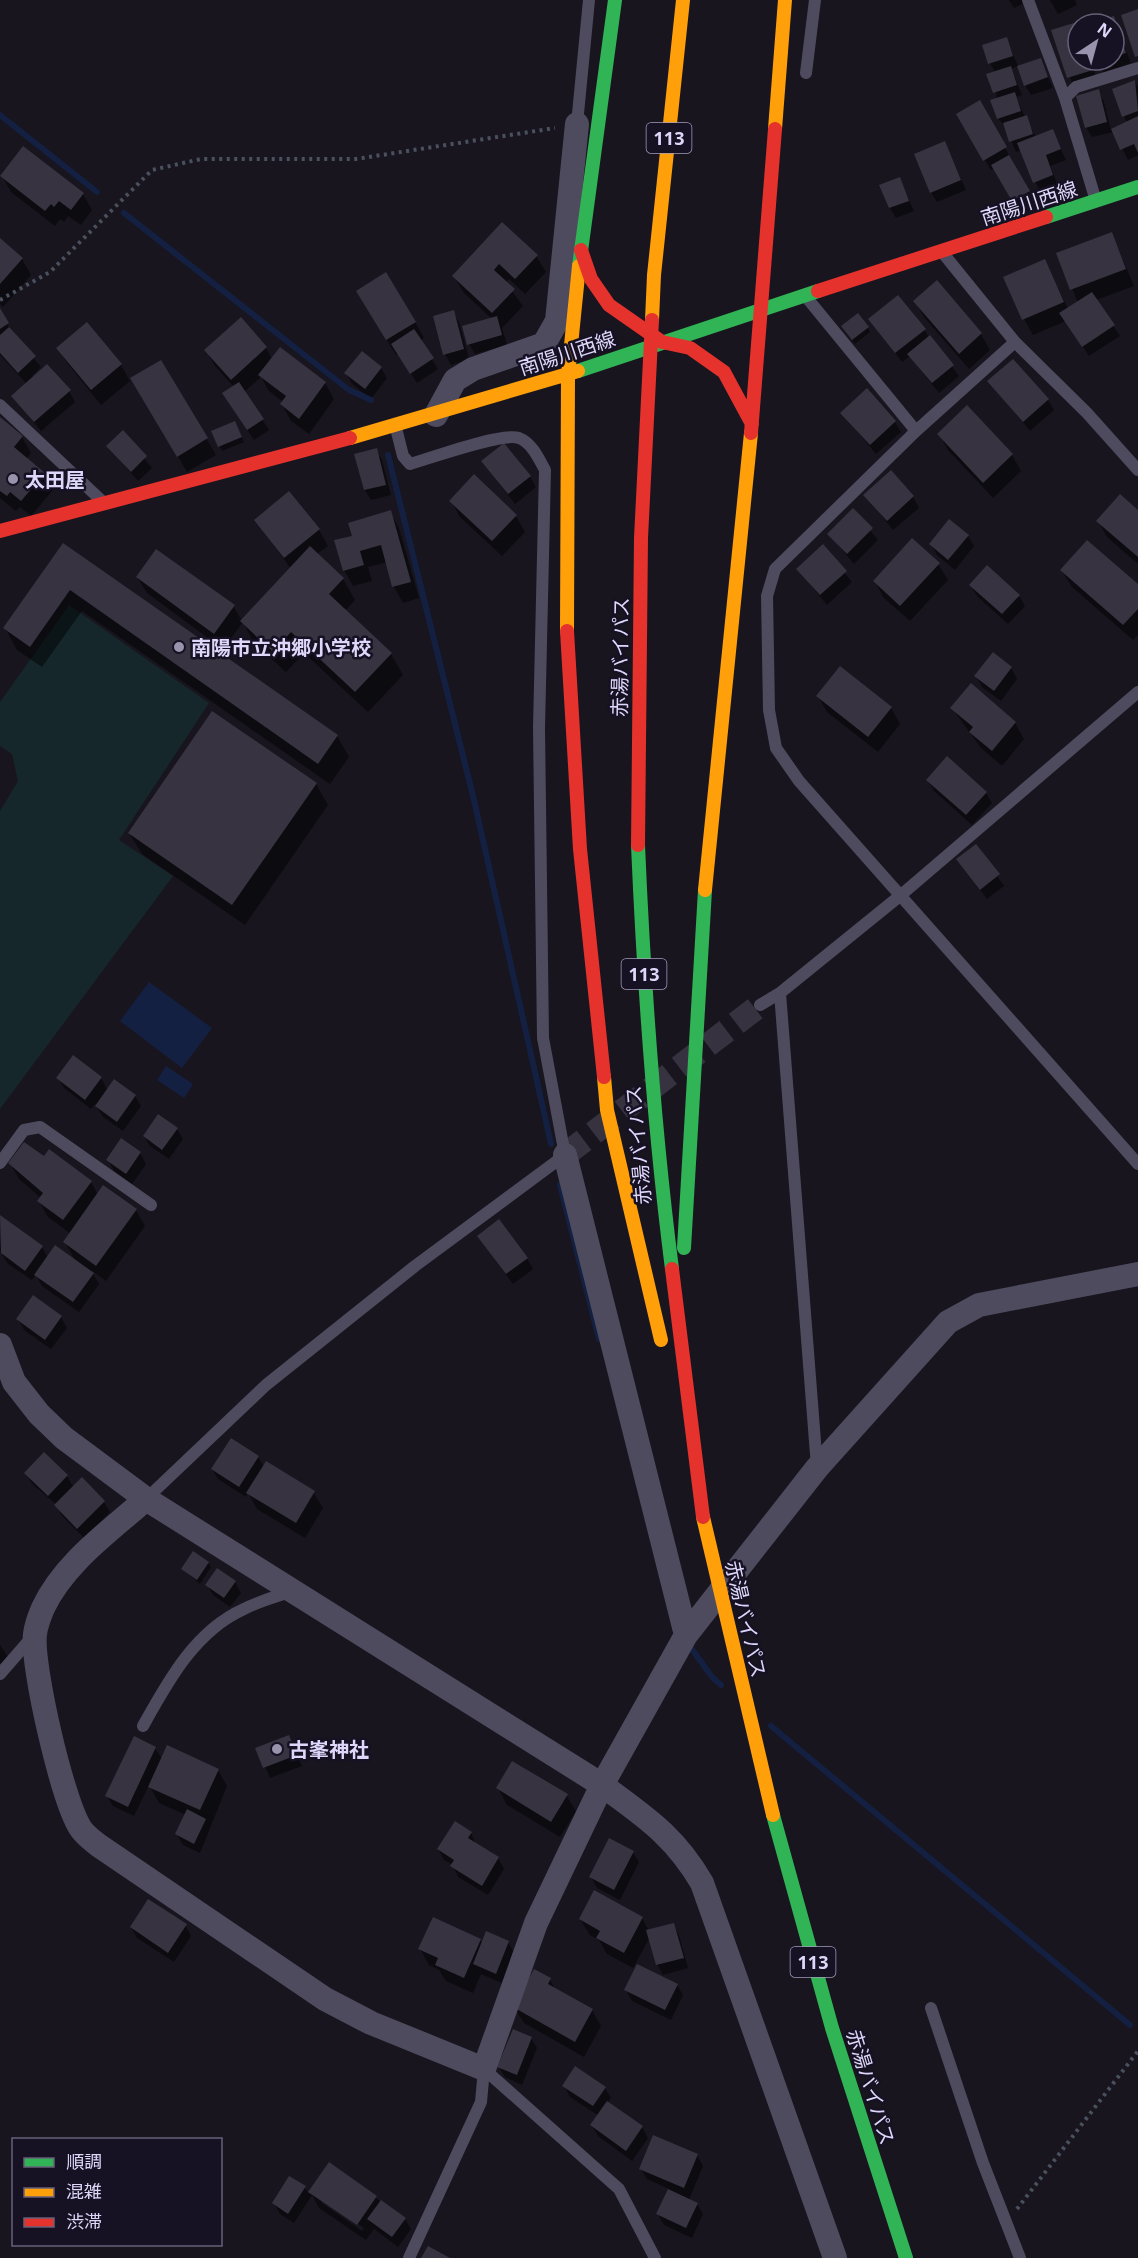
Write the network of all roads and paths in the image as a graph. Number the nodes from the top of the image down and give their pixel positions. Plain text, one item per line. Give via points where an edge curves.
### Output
1 (589, 0) edge
2 (615, 0) edge
3 (683, 0) edge
4 (785, 0) edge
5 (815, 0) edge
6 (1029, 0) edge
7 (1138, 68) edge
8 (806, 73) dead end
9 (1065, 99) junction
10 (577, 124) junction
11 (1138, 187) edge
12 (1096, 202) junction
13 (581, 248) junction
14 (941, 252) junction
15 (807, 297) junction
16 (0, 300) edge
17 (762, 309) junction
18 (662, 342) junction
19 (1014, 342) junction
20 (568, 375) junction
21 (0, 405) edge
22 (436, 415) junction
23 (752, 424) junction
24 (395, 426) junction
25 (916, 431) junction
26 (1138, 470) edge
27 (105, 504) junction
28 (0, 531) edge
29 (1138, 692) edge
30 (901, 895) junction
31 (780, 993) junction
32 (760, 1005) tunnel mouth
33 (565, 1155) junction
34 (0, 1163) edge
35 (1138, 1164) edge
36 (150, 1205) dead end
37 (1138, 1274) edge
38 (679, 1340) junction
39 (0, 1345) edge
40 (663, 1350) dead end
41 (674, 1395) dead end
42 (817, 1468) junction
43 (146, 1498) junction
44 (705, 1532) junction
45 (293, 1591) junction
46 (34, 1634) junction
47 (686, 1635) junction
48 (0, 1674) edge
49 (143, 1726) dead end
50 (602, 1785) junction
51 (931, 2008) dead end
52 (1138, 2051) edge
53 (483, 2069) junction
54 (1005, 2224) junction
55 (409, 2258) edge
56 (655, 2258) edge
57 (835, 2258) edge
58 (906, 2258) edge
59 (1020, 2258) edge

1 - 10 lane
2 - 13 main road
3 - 38 main road, 赤湯バイパス / 113 via 654,275 641,538 638,830 655,1124
4 - 17 main road
5 - 8 lane
6 - 9 lane
7 - 9 lane via 1076,87
9 - 12 lane
10 - 16 path via 356,159 201,159 152,170 50,272
10 - 22 street via 557,321 544,344 473,369 454,380
11 - 12 main road, 南陽川西線
12 - 14 main road, 南陽川西線
13 - 18 main road via 591,279 609,305
13 - 20 main road
14 - 15 main road, 南陽川西線
14 - 19 lane
15 - 17 main road, 南陽川西線
15 - 25 lane
17 - 18 main road, 南陽川西線
17 - 23 main road
18 - 20 main road, 南陽川西線
18 - 23 main road via 690,348 724,372
19 - 25 lane
19 - 26 lane via 1087,413
20 - 22 main road, 南陽川西線
20 - 40 main road via 567,661 580,849 607,1110
21 - 27 lane
22 - 24 main road, 南陽川西線
23 - 38 main road via 699,934
24 - 27 main road, 南陽川西線
24 - 33 lane via 403,456 410,464 500,437 519,438 534,451 545,470 538,728 543,1038
25 - 30 lane via 775,569 767,596 769,710 776,748 799,781
27 - 28 main road, 南陽川西線
29 - 30 lane
30 - 31 lane
30 - 35 lane
31 - 32 lane
31 - 42 lane
33 - 43 lane via 415,1266 266,1385
33 - 47 street
34 - 36 lane via 24,1130 40,1127
37 - 42 street via 979,1305 948,1322
38 - 44 main road, 赤湯バイパス / 113
39 - 43 street via 14,1382 39,1414 64,1438
41 - 44 main road
42 - 47 street
43 - 45 street
43 - 46 street via 73,1565 55,1587
44 - 58 main road, 赤湯バイパス / 113 via 781,1848 825,2006
45 - 49 lane via 243,1609 210,1631 167,1683
45 - 50 street
46 - 48 lane
46 - 53 street via 64,1790 82,1830 98,1845 325,1999 370,2023
47 - 50 street
50 - 53 street via 536,1923
50 - 57 street via 664,1831 686,1856 702,1883
51 - 54 lane
52 - 54 path
53 - 55 lane via 481,2102
53 - 56 lane via 619,2189
54 - 59 lane

